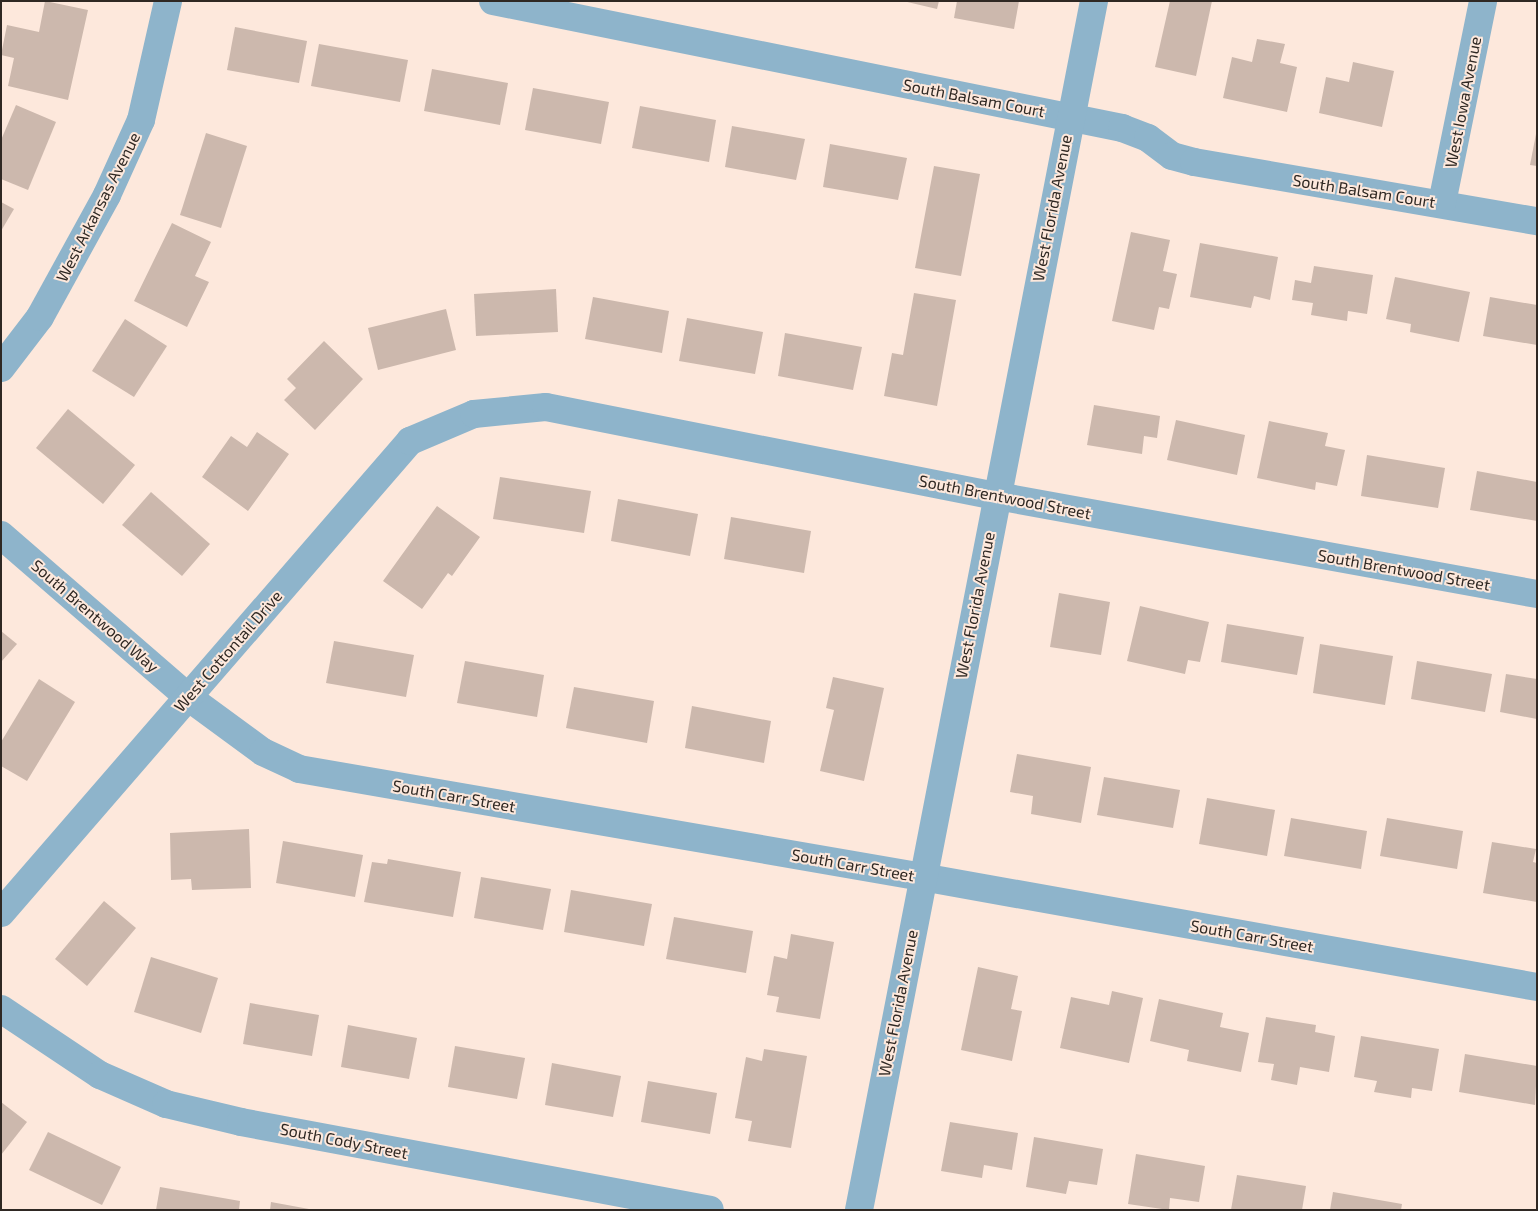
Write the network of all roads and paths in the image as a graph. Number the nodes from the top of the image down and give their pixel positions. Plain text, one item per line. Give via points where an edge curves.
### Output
1 (168, 1) edge
2 (493, 1) edge
3 (1094, 1) edge
4 (1483, 1) edge
5 (1070, 117) junction
6 (1442, 204) junction
7 (1537, 221) edge
8 (1, 368) edge
9 (474, 414) joint
10 (997, 496) junction
11 (1, 535) edge
12 (1537, 594) edge
13 (188, 698) junction
14 (922, 877) junction
15 (1, 913) edge
16 (1537, 987) edge
17 (1, 1009) edge
18 (710, 1210) edge
19 (859, 1210) edge

1 - 8 street, West Arkansas Avenue via 141,120 107,196 40,317
2 - 5 street, South Balsam Court
3 - 5 street, West Florida Avenue
4 - 6 street, West Iowa Avenue
5 - 6 street, South Balsam Court via 1122,128 1148,138 1172,156 1194,162
5 - 10 street, West Florida Avenue
6 - 7 street, South Balsam Court
9 - 10 street, South Brentwood Street via 546,407
9 - 13 street, West Cottontail Drive via 410,440
10 - 12 street, South Brentwood Street
10 - 14 street, West Florida Avenue
11 - 13 street, South Brentwood Way
13 - 14 street, South Carr Street via 263,752 299,769
13 - 15 street, West Cottontail Drive
14 - 16 street, South Carr Street
14 - 19 street, West Florida Avenue
17 - 18 street, South Cody Street via 100,1075 166,1104 241,1122

